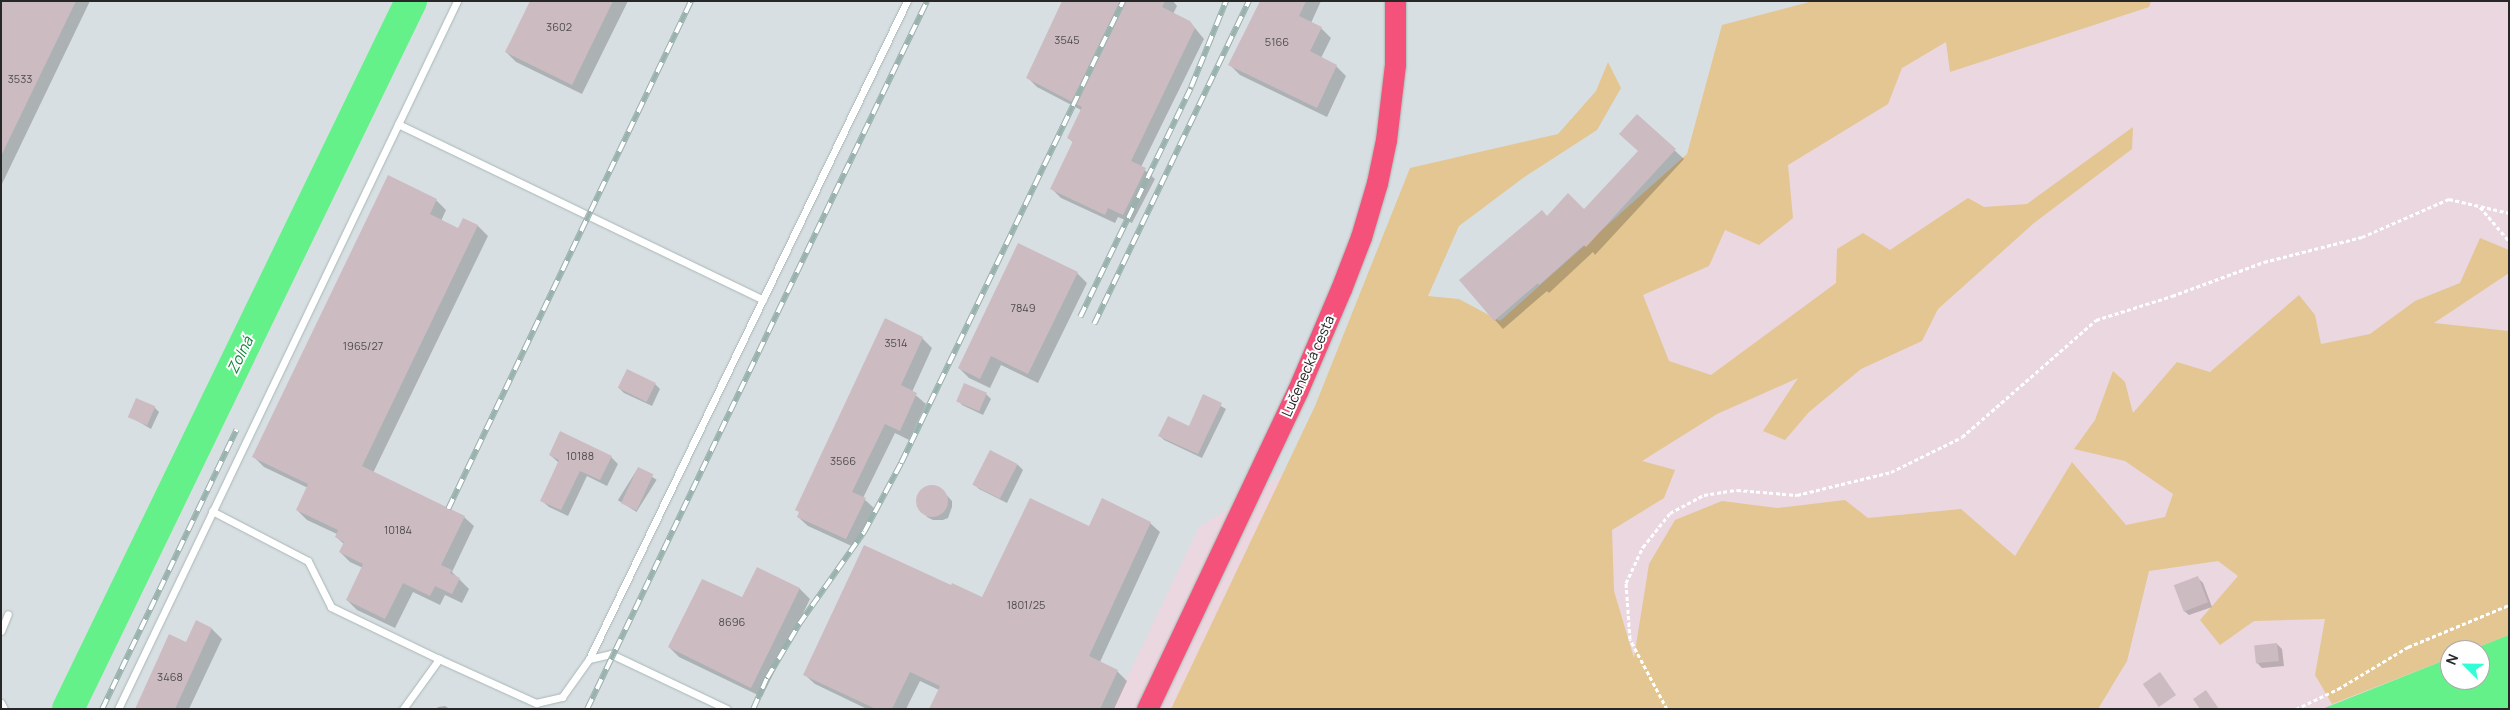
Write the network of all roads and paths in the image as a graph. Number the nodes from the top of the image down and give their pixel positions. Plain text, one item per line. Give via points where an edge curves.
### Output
1 (457, 1) edge
2 (907, 1) edge
3 (1396, 1) edge
4 (398, 124) junction
5 (2480, 206) junction
6 (2509, 213) edge
7 (2509, 241) edge
8 (763, 300) junction
9 (212, 511) junction
10 (2509, 605) edge
11 (8, 614) dead end
12 (1, 631) edge
13 (438, 660) junction
14 (589, 660) junction
15 (1, 703) edge
16 (4, 709) edge
17 (118, 709) edge
18 (403, 709) edge
19 (727, 709) edge
20 (1147, 709) edge
21 (1667, 709) edge
22 (2296, 709) edge

1 - 4 lane
2 - 8 lane
3 - 20 main road, Lučenecká cesta via 1395,64 1388,124 1377,183 1361,237 1289,410
4 - 8 lane
4 - 9 lane
5 - 6 path
5 - 7 path
5 - 21 path via 2449,199 2362,237 2264,262 2096,320 1962,437 1891,472 1798,495 1737,490 1704,495 1670,513 1643,547 1626,583 1630,639
8 - 14 lane
9 - 13 lane via 308,561 331,606
9 - 17 lane
10 - 22 path via 2408,648 2338,689
11 - 12 lane
13 - 14 lane via 536,703 562,697
13 - 18 lane
14 - 19 lane via 610,654
15 - 16 lane

